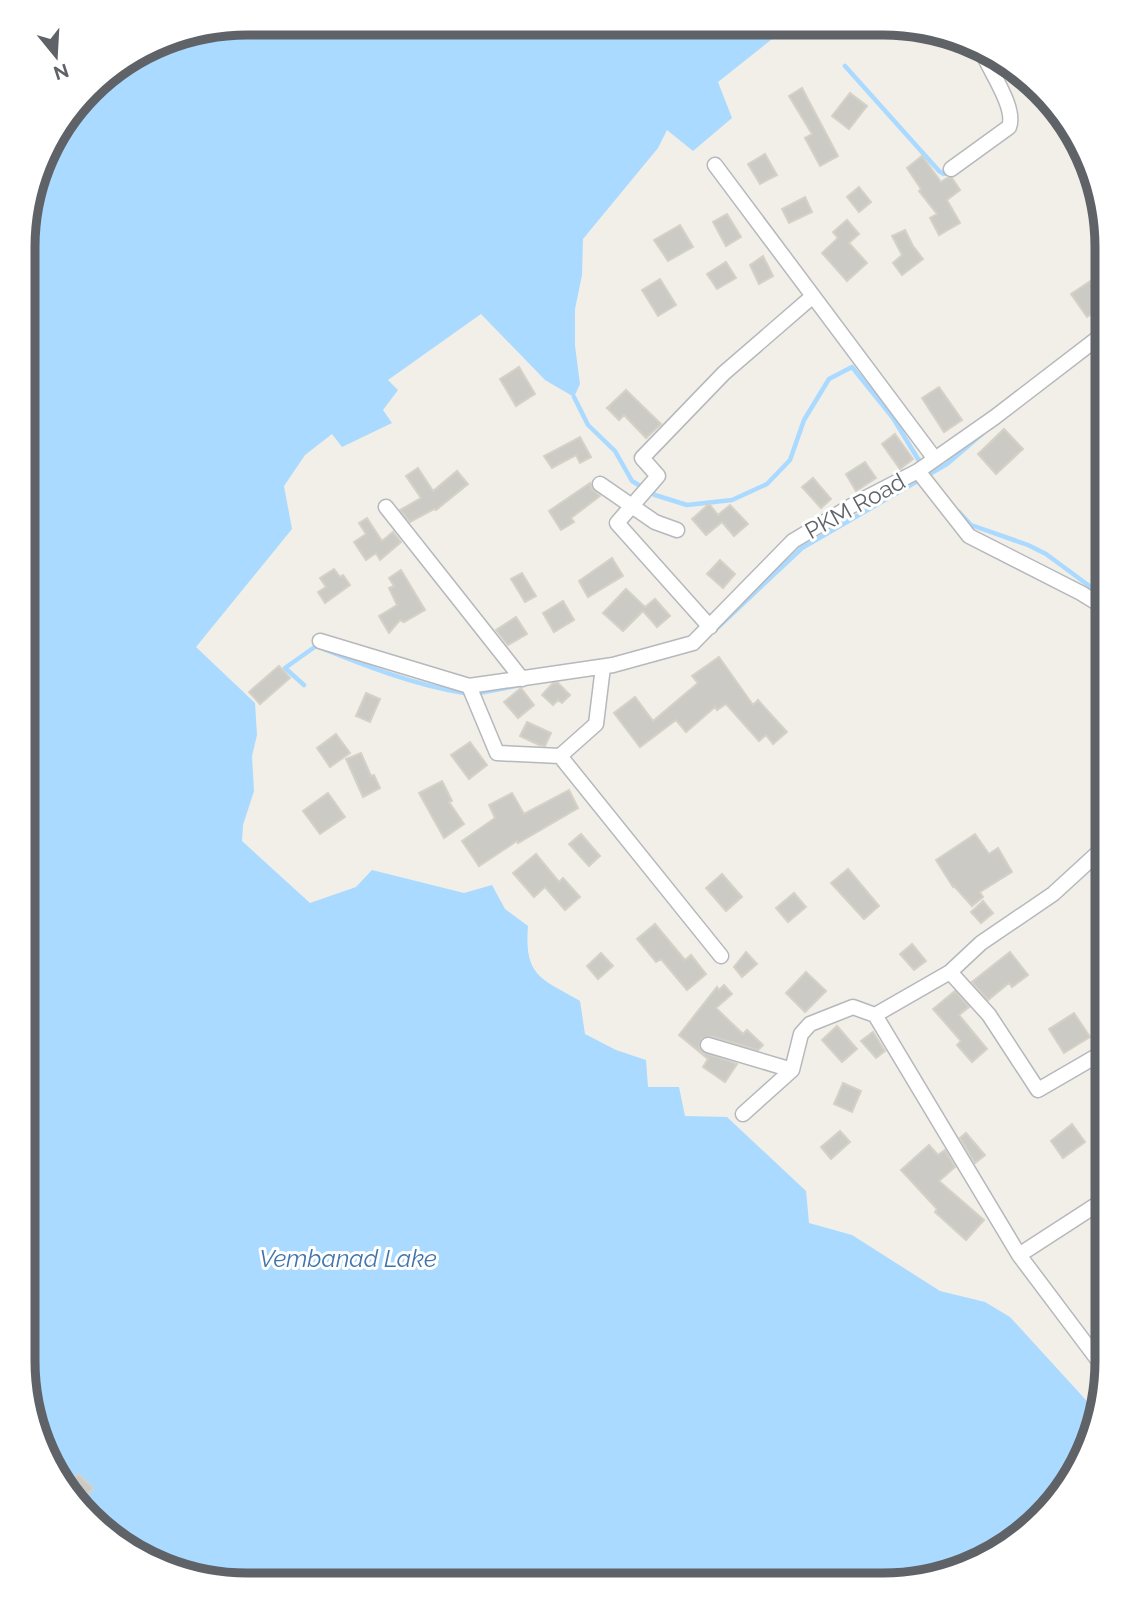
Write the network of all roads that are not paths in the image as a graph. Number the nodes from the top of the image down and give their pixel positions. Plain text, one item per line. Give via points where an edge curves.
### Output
1 (987, 62) edge
2 (715, 165) dead end
3 (951, 169) dead end
4 (813, 296) junction
5 (1095, 340) edge
6 (935, 459) junction
7 (918, 471) junction
8 (600, 484) dead end
9 (386, 507) dead end
10 (631, 507) junction
11 (677, 530) dead end
12 (1095, 602) edge
13 (710, 627) junction
14 (320, 641) dead end
15 (603, 667) junction
16 (522, 678) junction
17 (469, 686) junction
18 (560, 756) junction
19 (1095, 856) edge
20 (721, 956) dead end
21 (950, 972) junction
22 (875, 1015) junction
23 (708, 1045) dead end
24 (1095, 1057) edge
25 (792, 1070) junction
26 (743, 1114) dead end
27 (1095, 1206) edge
28 (1019, 1255) junction
29 (1095, 1357) edge

1 - 3 street via 1012,120 1009,127
2 - 4 street
4 - 6 street
4 - 10 street via 724,373 642,458 658,476
5 - 6 street, PKM Road
6 - 7 street, PKM Road
7 - 12 street via 969,536
7 - 13 street, PKM Road via 793,541
8 - 10 street
9 - 16 street
10 - 11 street
10 - 13 street via 618,527
13 - 15 street, PKM Road via 687,648
14 - 17 street, PKM Road
15 - 16 street, PKM Road
15 - 18 street via 596,724
16 - 17 street, PKM Road
17 - 18 street via 497,753
18 - 20 street
19 - 21 street via 1053,894 981,943
21 - 22 street
21 - 24 street via 989,1015 1038,1090
22 - 25 street via 853,1007 810,1024 802,1034
22 - 28 street
23 - 25 street
25 - 26 street
27 - 28 street
28 - 29 street

